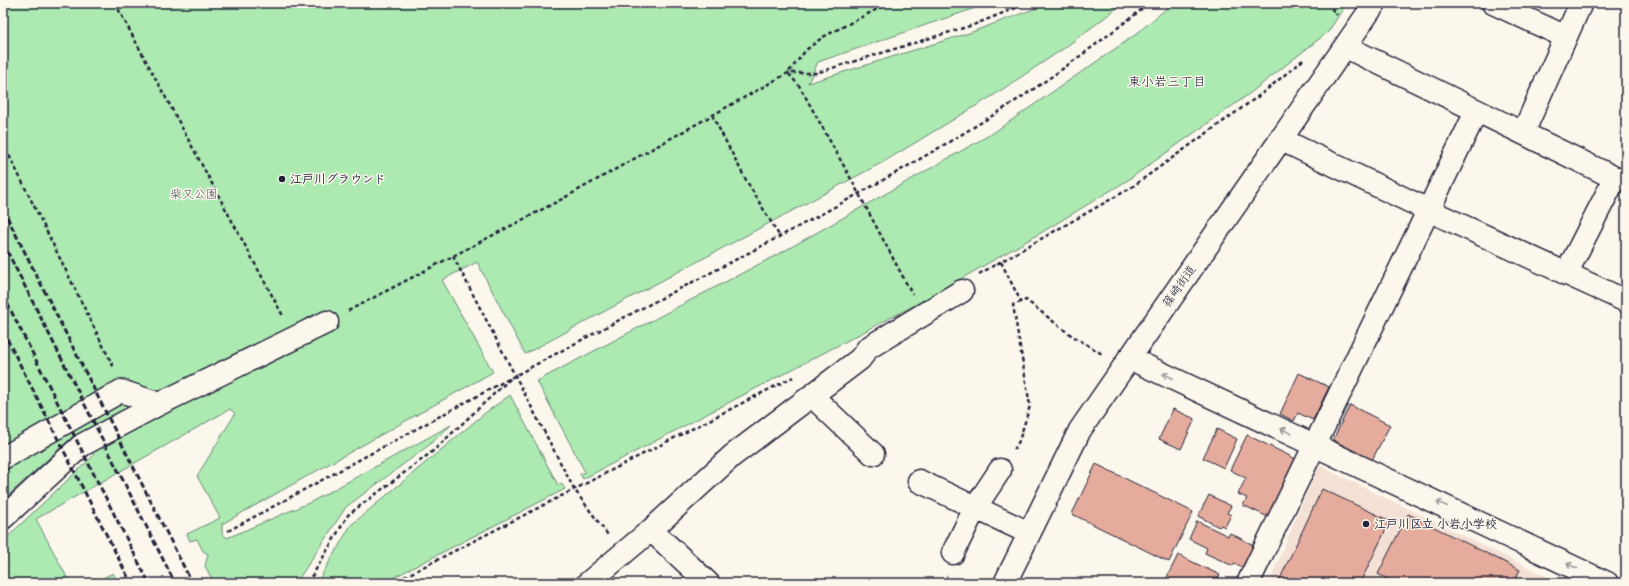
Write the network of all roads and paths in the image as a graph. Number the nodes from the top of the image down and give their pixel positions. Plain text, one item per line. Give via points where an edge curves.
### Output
1 (115, 3) edge
2 (889, 3) edge
3 (1028, 3) edge
4 (1150, 3) edge
5 (1327, 3) edge
6 (1375, 3) edge
7 (1493, 3) edge
8 (1581, 3) edge
9 (1341, 21) dead end
10 (1566, 37) junction
11 (1346, 47) junction
12 (1308, 57) dead end
13 (788, 73) junction
14 (1476, 112) junction
15 (712, 115) junction
16 (1522, 133) junction
17 (1280, 140) junction
18 (3, 143) edge
19 (858, 193) junction
20 (1428, 210) junction
21 (780, 236) junction
22 (453, 256) junction
23 (1000, 262) junction
24 (1566, 274) junction
25 (968, 284) joint
26 (913, 297) dead end
27 (1626, 301) edge
28 (1020, 302) junction
29 (327, 322) joint
30 (294, 338) junction
31 (1108, 358) dead end
32 (1129, 358) junction
33 (799, 374) dead end
34 (514, 375) junction
35 (121, 391) junction
36 (812, 396) junction
37 (159, 404) junction
38 (1316, 445) junction
39 (873, 454) dead end
40 (3, 458) edge
41 (1000, 470) joint
42 (919, 481) dead end
43 (574, 489) junction
44 (975, 508) junction
45 (3, 518) edge
46 (652, 530) junction
47 (228, 531) dead end
48 (1029, 534) junction
49 (953, 553) dead end
50 (623, 555) junction
51 (308, 583) edge
52 (392, 583) edge
53 (588, 583) edge
54 (708, 583) edge
55 (1005, 583) edge
56 (1248, 583) edge
57 (1607, 583) edge

1 - 30 path
2 - 13 path via 823,37 806,50
3 - 13 path via 973,26 816,73
4 - 19 path via 1066,66 1004,108 929,154
5 - 9 path
6 - 11 street, 篠崎街道
7 - 10 street
8 - 10 street
10 - 16 street
11 - 14 street
11 - 17 street, 篠崎街道
12 - 23 path via 1260,95 1129,189
13 - 15 path
13 - 19 path via 800,87
14 - 16 street
14 - 20 street
15 - 21 path via 746,180
15 - 22 path via 564,198
16 - 24 street via 1615,178
17 - 20 street
17 - 32 street, 篠崎街道
18 - 35 path via 112,363
19 - 21 path
19 - 26 path
20 - 24 street
20 - 38 street
21 - 34 path
22 - 29 path
22 - 34 path
23 - 25 path
23 - 28 path
24 - 27 street
25 - 36 street via 868,348 860,359
28 - 31 path via 1026,300 1068,333
28 - 41 path via 1013,305 1030,406 1019,441 1003,471
29 - 30 street
30 - 37 street
38 -> 32 street
32 - 48 street, 篠崎街道 via 1080,430
33 - 43 path
34 - 43 path
34 - 47 path
34 - 51 path via 433,451 348,515
35 - 37 street
35 - 40 street
36 - 39 street
36 - 46 street via 732,456
37 - 45 street via 82,445
38 - 56 street
57 -> 38 street
41 - 44 street
42 - 44 street
43 - 50 path
43 - 52 path
44 - 48 street
44 - 49 street
46 - 50 street
46 - 54 street
48 - 55 street, 篠崎街道
50 - 53 street

